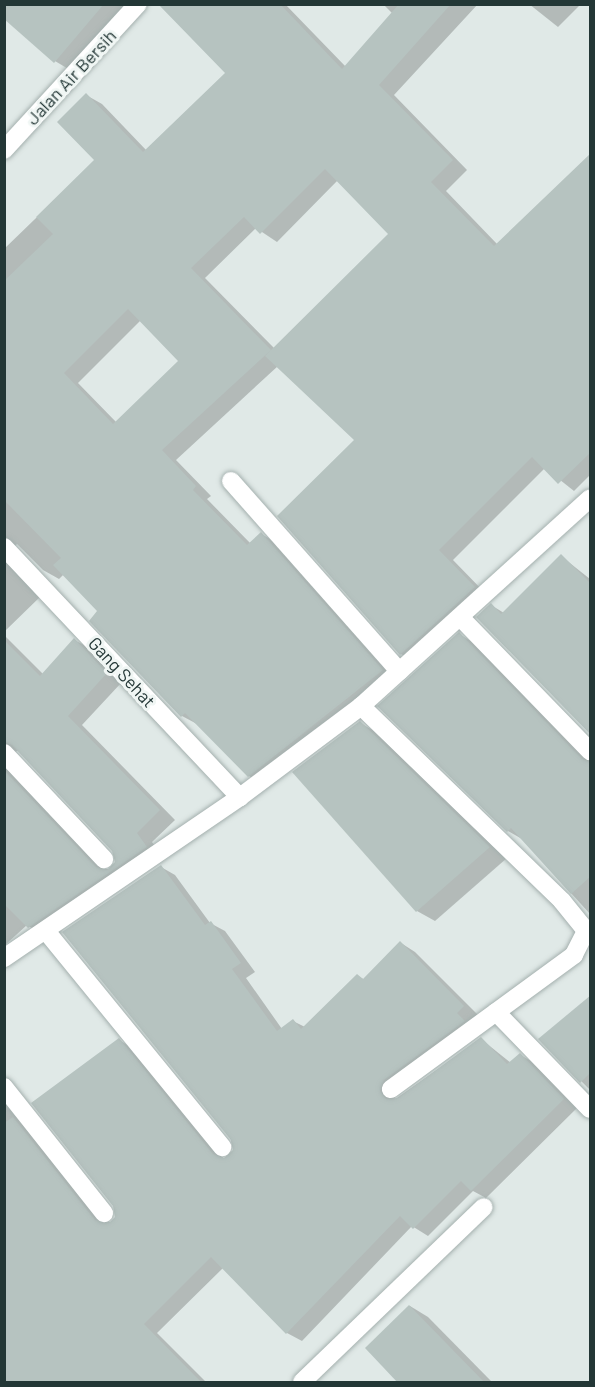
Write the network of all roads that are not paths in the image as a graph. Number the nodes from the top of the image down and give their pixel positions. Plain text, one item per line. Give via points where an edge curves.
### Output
1 (138, 4) edge
2 (7, 143) edge
3 (231, 481) dead end
4 (591, 498) edge
5 (4, 547) edge
6 (460, 617) junction
7 (399, 670) junction
8 (361, 706) junction
9 (591, 752) edge
10 (4, 753) edge
11 (240, 797) junction
12 (104, 859) dead end
13 (46, 931) junction
14 (4, 958) edge
15 (496, 1012) junction
16 (4, 1087) edge
17 (391, 1089) dead end
18 (591, 1109) edge
19 (222, 1147) dead end
20 (484, 1207) dead end
21 (104, 1213) dead end
22 (302, 1383) edge

1 - 2 street, Jalan Air Bersih
3 - 7 street
4 - 6 street
5 - 11 street, Gang Sehat
6 - 7 street
6 - 9 street
7 - 8 street
8 - 11 street
8 - 15 street via 562,901 586,931 574,955
10 - 12 street
11 - 13 street
13 - 14 street
13 - 19 street
15 - 17 street
15 - 18 street
16 - 21 street
20 - 22 street

